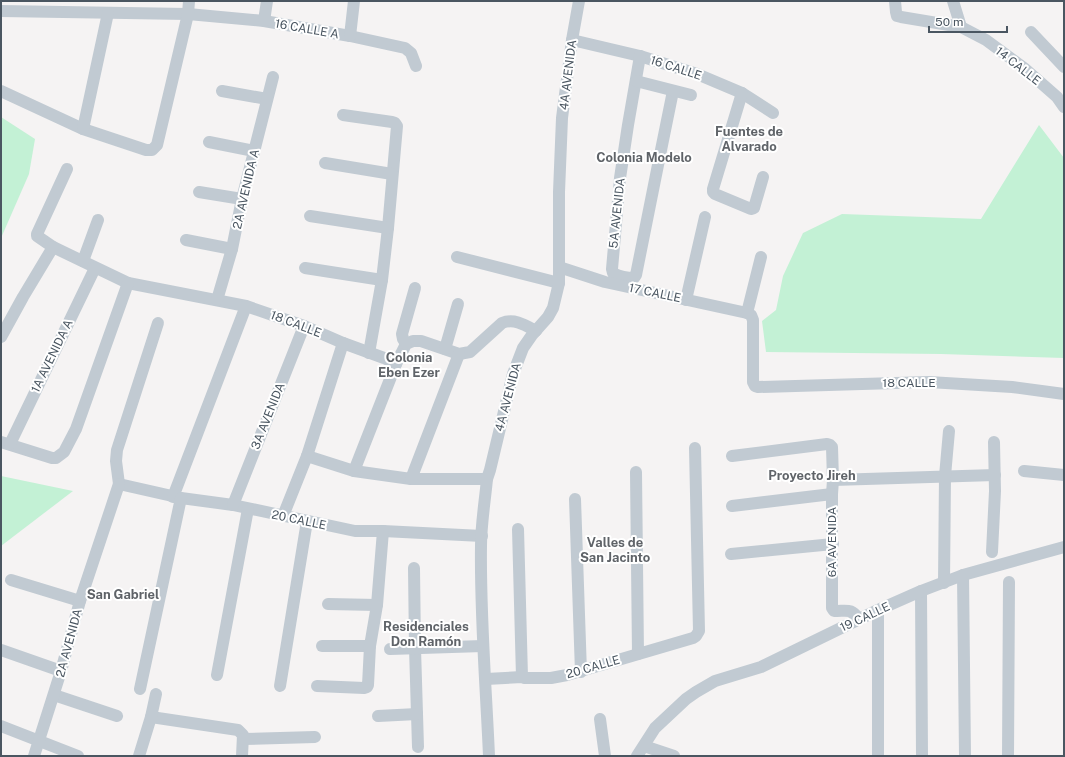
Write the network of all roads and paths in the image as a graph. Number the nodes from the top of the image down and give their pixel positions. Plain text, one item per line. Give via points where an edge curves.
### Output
1 (189, 1) edge
2 (267, 1) edge
3 (354, 1) edge
4 (579, 1) edge
5 (895, 1) edge
6 (953, 1) edge
7 (1, 11) edge
8 (108, 13) junction
9 (188, 14) junction
10 (264, 21) junction
11 (961, 27) junction
12 (1031, 32) dead end
13 (350, 36) junction
14 (572, 40) junction
15 (640, 56) junction
16 (416, 66) dead end
17 (1064, 67) edge
18 (273, 77) dead end
19 (636, 81) junction
20 (1, 91) edge
21 (222, 91) dead end
22 (674, 91) junction
23 (742, 93) junction
24 (691, 95) dead end
25 (267, 99) junction
26 (1064, 107) edge
27 (773, 113) dead end
28 (343, 115) dead end
29 (83, 129) junction
30 (209, 142) dead end
31 (254, 151) junction
32 (325, 163) dead end
33 (67, 170) dead end
34 (392, 174) junction
35 (763, 177) dead end
36 (199, 192) dead end
37 (242, 199) junction
38 (310, 216) dead end
39 (704, 217) dead end
40 (98, 220) dead end
41 (388, 228) junction
42 (186, 240) dead end
43 (53, 247) junction
44 (232, 248) junction
45 (457, 257) dead end
46 (760, 257) dead end
47 (83, 261) junction
48 (559, 267) junction
49 (95, 268) junction
50 (305, 268) dead end
51 (382, 280) junction
52 (128, 283) junction
53 (559, 283) junction
54 (415, 288) dead end
55 (217, 300) junction
56 (686, 300) junction
57 (458, 304) dead end
58 (246, 306) junction
59 (749, 314) junction
60 (158, 323) dead end
61 (304, 326) junction
62 (536, 331) junction
63 (2, 333) edge
64 (343, 344) junction
65 (406, 344) junction
66 (445, 349) junction
67 (369, 353) junction
68 (460, 354) junction
69 (396, 364) junction
70 (1064, 394) edge
71 (949, 431) dead end
72 (994, 442) dead end
73 (5, 443) edge
74 (695, 448) dead end
75 (307, 456) junction
76 (732, 456) dead end
77 (1024, 471) dead end
78 (354, 472) junction
79 (636, 472) dead end
80 (995, 475) junction
81 (1064, 475) edge
82 (945, 476) junction
83 (411, 479) junction
84 (487, 479) junction
85 (833, 480) junction
86 (119, 484) junction
87 (832, 494) junction
88 (177, 497) junction
89 (575, 499) dead end
90 (233, 505) junction
91 (732, 506) dead end
92 (248, 508) junction
93 (283, 516) junction
94 (307, 521) junction
95 (518, 529) dead end
96 (383, 531) junction
97 (482, 536) junction
98 (833, 544) junction
99 (1064, 547) edge
100 (992, 552) dead end
101 (731, 554) dead end
102 (414, 568) dead end
103 (963, 575) junction
104 (11, 580) dead end
105 (1009, 582) dead end
106 (944, 583) junction
107 (921, 591) junction
108 (80, 602) junction
109 (328, 604) dead end
110 (377, 605) junction
111 (878, 610) junction
112 (859, 620) junction
113 (322, 646) dead end
114 (370, 646) junction
115 (483, 646) junction
116 (415, 648) junction
117 (390, 649) dead end
118 (1, 650) edge
119 (638, 654) junction
120 (61, 671) junction
121 (581, 672) junction
122 (217, 675) dead end
123 (522, 677) junction
124 (486, 679) junction
125 (280, 686) dead end
126 (317, 686) dead end
127 (140, 689) dead end
128 (156, 694) dead end
129 (54, 695) junction
130 (417, 714) junction
131 (117, 716) dead end
132 (378, 716) dead end
133 (151, 717) junction
134 (600, 719) dead end
135 (1, 726) edge
136 (242, 736) junction
137 (315, 737) dead end
138 (39, 741) junction
139 (418, 747) dead end
140 (641, 751) edge
141 (34, 756) edge
142 (78, 756) edge
143 (139, 756) edge
144 (242, 756) edge
145 (489, 756) edge
146 (605, 756) edge
147 (674, 756) edge
148 (878, 756) edge
149 (922, 756) edge
150 (965, 756) edge
151 (1008, 756) edge

1 - 9 street
2 - 10 street
3 - 13 street
4 - 14 street, 4A AVENIDA
5 - 11 street, 14 CALLE via 898,16
6 - 11 street
7 - 8 street
8 - 9 street
8 - 29 street
9 - 10 street, 16 CALLE A
9 - 29 street via 157,145 152,150 146,150
10 - 13 street, 16 CALLE A
11 - 26 street, 14 CALLE via 986,40 1024,68 1057,97
12 - 17 street
13 - 16 street, 16 CALLE A via 405,48 411,53
14 - 15 street, 16 CALLE
14 - 48 street, 4A AVENIDA via 562,118
15 - 19 street, 5A AVENIDA
15 - 23 street, 16 CALLE via 697,74
18 - 25 street, 2A AVENIDA A
19 - 22 street
19 - 22 street, 5A AVENIDA via 620,178 612,269 613,273 631,278 636,275
20 - 29 street
21 - 25 street
22 - 24 street
23 - 27 street, 16 CALLE
23 - 35 street via 713,192 751,209 754,208
25 - 31 street, 2A AVENIDA A
28 - 34 street via 395,123 397,126
30 - 31 street
31 - 37 street, 2A AVENIDA A
32 - 34 street
33 - 43 street, 18 CALLE via 37,235
34 - 41 street
36 - 37 street
37 - 44 street, 2A AVENIDA A
38 - 41 street
39 - 56 street
40 - 47 street
41 - 51 street
42 - 44 street
43 - 47 street, 18 CALLE
43 - 63 street
44 - 55 street, 2A AVENIDA A
45 - 53 street
46 - 59 street
47 - 49 street, 18 CALLE
48 - 53 street, 4A AVENIDA
48 - 56 street, 17 CALLE via 605,282
49 - 52 street, 18 CALLE
49 - 73 street, 1A AVENIDA A
50 - 51 street
51 - 67 street
52 - 55 street, 18 CALLE
52 - 73 street via 76,429 64,452 52,458
53 - 62 street, 4A AVENIDA via 553,308
54 - 65 street via 402,334
55 - 58 street, 18 CALLE
56 - 59 street, 17 CALLE
57 - 66 street
58 - 61 street, 18 CALLE
58 - 88 street
59 - 70 street, 18 CALLE via 753,320 753,382 758,387 929,382 1012,387
60 - 86 street via 117,450
61 - 64 street, 18 CALLE
61 - 90 street, 3A AVENIDA
62 - 68 street via 514,321 507,321 470,352
62 - 84 street, 4A AVENIDA via 523,348 512,374
64 - 67 street, 18 CALLE
64 - 75 street
65 - 66 street via 413,341 421,342
65 - 69 street
66 - 68 street
67 - 69 street, 18 CALLE
68 - 83 street
69 - 78 street
71 - 82 street
72 - 80 street
74 - 119 street, 20 CALLE via 699,631 693,638
75 - 78 street
75 - 93 street
76 - 85 street, 6A AVENIDA via 830,444
77 - 81 street
78 - 83 street
79 - 119 street
80 - 82 street
80 - 100 street
82 - 85 street
82 - 106 street
83 - 84 street
84 - 97 street, 4A AVENIDA
85 - 87 street, 6A AVENIDA
86 - 88 street, 20 CALLE
86 - 108 street, 2A AVENIDA
87 - 91 street
87 - 98 street, 6A AVENIDA
88 - 90 street, 20 CALLE
88 - 127 street
89 - 121 street
90 - 92 street, 20 CALLE
92 - 93 street, 20 CALLE
92 - 122 street
93 - 94 street, 20 CALLE
94 - 96 street, 20 CALLE via 355,531
94 - 125 street
95 - 123 street
96 - 97 street, 20 CALLE
96 - 110 street
97 - 115 street, 4A AVENIDA
98 - 101 street
98 - 112 street, 6A AVENIDA via 832,608 834,611 853,612
99 - 103 street, 19 CALLE
102 - 116 street
103 - 106 street, 19 CALLE
103 - 150 street
104 - 108 street
105 - 151 street
106 - 107 street, 19 CALLE
107 - 111 street, 19 CALLE
107 - 149 street
108 - 120 street, 2A AVENIDA
109 - 110 street
110 - 114 street
111 - 112 street, 19 CALLE
111 - 148 street
112 - 140 street, 19 CALLE via 761,667 715,681 696,692 655,728
113 - 114 street
114 - 126 street via 367,687
115 - 116 street
115 - 124 street, 4A AVENIDA
116 - 117 street
116 - 130 street
118 - 120 street
119 - 121 street, 20 CALLE
120 - 129 street, 2A AVENIDA
121 - 123 street, 20 CALLE via 551,678
123 - 124 street, 20 CALLE
124 - 145 street, 4A AVENIDA
128 - 133 street
129 - 131 street
129 - 138 street, 2A AVENIDA
130 - 132 street
130 - 139 street
133 - 136 street via 238,730
133 - 143 street
134 - 146 street
135 - 138 street
136 - 137 street
136 - 144 street
138 - 141 street, 2A AVENIDA
138 - 142 street
140 - 147 street

